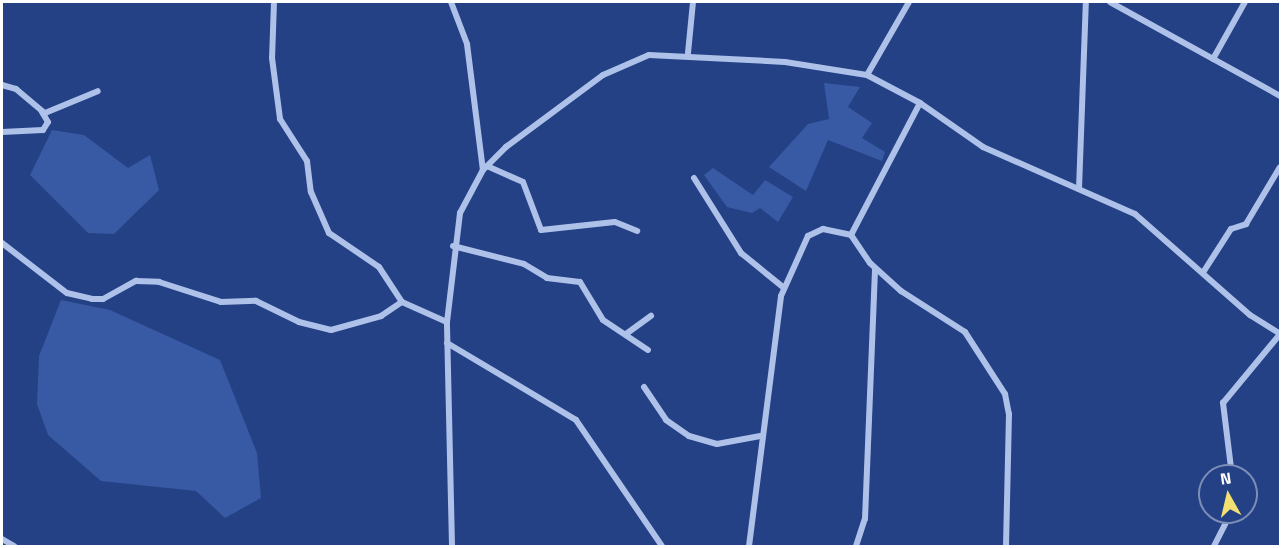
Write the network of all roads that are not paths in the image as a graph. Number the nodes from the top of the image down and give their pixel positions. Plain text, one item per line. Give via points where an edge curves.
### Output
1 (274, 2) edge
2 (451, 2) edge
3 (693, 2) edge
4 (909, 2) edge
5 (1086, 2) edge
6 (1110, 2) edge
7 (1245, 2) edge
8 (688, 53) junction
9 (1213, 59) junction
10 (867, 75) junction
11 (2, 85) edge
12 (98, 91) dead end
13 (1281, 96) edge
14 (920, 103) junction
15 (40, 110) junction
16 (2, 132) edge
17 (1281, 167) edge
18 (485, 168) junction
19 (694, 178) dead end
20 (1079, 189) junction
21 (637, 231) dead end
22 (851, 235) junction
23 (2, 243) edge
24 (453, 246) junction
25 (875, 268) junction
26 (1204, 271) junction
27 (784, 288) junction
28 (402, 302) junction
29 (651, 316) dead end
30 (447, 322) junction
31 (626, 334) junction
32 (1280, 334) edge
33 (447, 343) junction
34 (648, 350) dead end
35 (644, 387) dead end
36 (760, 436) junction
37 (1231, 464) edge
38 (1225, 524) edge
39 (2, 538) edge
40 (14, 546) edge
41 (452, 546) edge
42 (662, 546) edge
43 (749, 546) edge
44 (855, 546) edge
45 (1006, 546) edge
46 (1214, 546) edge

1 - 28 street via 272,58 280,119 307,161 319,213 341,244 392,279
2 - 18 street via 467,44
3 - 8 street
4 - 10 street
5 - 20 street
6 - 9 street
7 - 9 street
8 - 10 street
8 - 18 street via 649,55 603,75
9 - 13 street
10 - 14 street
11 - 15 street via 16,88
12 - 15 street via 54,112
14 - 20 street via 983,147
14 - 22 street
15 - 16 street via 48,122 43,130
17 - 26 street via 1246,224 1231,229
18 - 21 street via 524,182 541,230 615,222
18 - 24 street via 460,213
19 - 27 street via 741,254
20 - 26 street via 1135,214
22 - 25 street
22 - 27 street via 823,229 808,236
23 - 28 street via 67,292 92,299 103,299 136,281 159,282 221,302 256,301 299,322 331,330 381,316
24 - 30 street
24 - 31 street via 524,264 547,278 580,282 596,313
25 - 44 street via 865,519
25 - 45 street via 965,332 1005,393 1009,414
26 - 32 street via 1250,315
27 - 36 street
28 - 30 street
29 - 31 street
30 - 33 street
31 - 34 street
32 - 37 street via 1223,403
33 - 41 street
33 - 42 street via 576,420
35 - 36 street via 666,420 689,436 717,444
36 - 43 street
38 - 46 street
39 - 40 street

